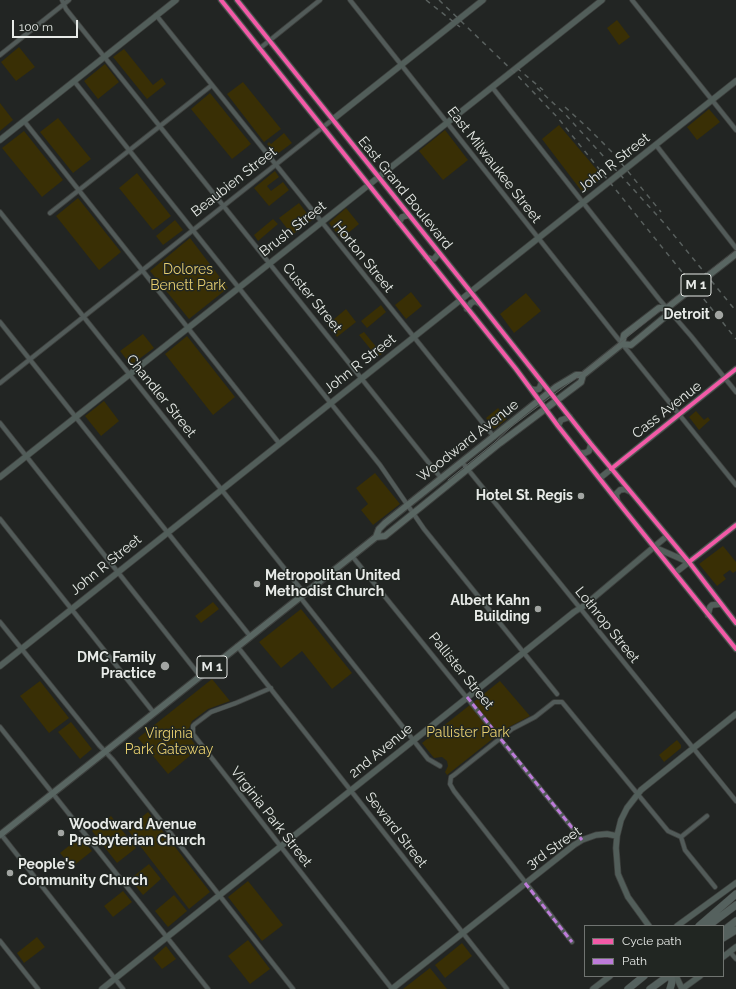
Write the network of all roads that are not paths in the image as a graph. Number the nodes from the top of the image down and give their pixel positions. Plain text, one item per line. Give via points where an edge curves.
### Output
1 (69, 0) edge
2 (176, 0) edge
3 (221, 0) edge
4 (237, 0) edge
5 (320, 0) edge
6 (350, 0) edge
7 (483, 0) edge
8 (602, 0) edge
9 (632, 0) edge
10 (63, 2) edge
11 (156, 15) junction
12 (269, 40) junction
13 (259, 48) junction
14 (0, 55) edge
15 (104, 56) junction
16 (401, 65) junction
17 (74, 81) junction
18 (736, 81) edge
19 (212, 85) junction
20 (492, 87) junction
21 (712, 100) junction
22 (332, 120) junction
23 (24, 121) junction
24 (447, 123) junction
25 (160, 127) junction
26 (323, 127) junction
27 (736, 130) edge
28 (0, 140) edge
29 (656, 145) junction
30 (129, 151) junction
31 (276, 165) junction
32 (378, 177) junction
33 (368, 185) junction
34 (79, 191) junction
35 (583, 202) junction
36 (224, 206) junction
37 (0, 212) edge
38 (50, 213) dead end
39 (409, 215) junction
40 (321, 222) junction
41 (398, 223) junction
42 (193, 230) junction
43 (538, 238) junction
44 (736, 248) edge
45 (438, 251) junction
46 (736, 254) edge
47 (424, 255) junction
48 (269, 263) junction
49 (142, 270) junction
50 (238, 288) junction
51 (470, 292) junction
52 (460, 300) junction
53 (481, 304) junction
54 (667, 308) junction
55 (467, 309) junction
56 (84, 317) junction
57 (0, 322) edge
58 (188, 328) junction
59 (413, 337) junction
60 (622, 344) junction
61 (30, 359) junction
62 (736, 368) edge
63 (129, 374) junction
64 (583, 375) junction
65 (361, 378) junction
66 (725, 378) junction
67 (542, 382) junction
68 (0, 383) edge
69 (531, 389) junction
70 (550, 392) junction
71 (736, 392) edge
72 (539, 400) junction
73 (556, 400) junction
74 (330, 403) junction
75 (545, 408) junction
76 (679, 414) junction
77 (76, 416) junction
78 (570, 417) junction
79 (0, 423) edge
80 (558, 426) junction
81 (494, 437) junction
82 (279, 443) junction
83 (591, 444) junction
84 (580, 453) junction
85 (26, 456) junction
86 (462, 462) junction
87 (468, 469) junction
88 (611, 469) junction
89 (0, 477) edge
90 (441, 478) junction
91 (600, 478) junction
92 (736, 485) edge
93 (221, 489) junction
94 (630, 491) junction
95 (618, 501) junction
96 (407, 505) junction
97 (412, 513) junction
98 (0, 519) edge
99 (736, 525) edge
100 (167, 532) junction
101 (667, 536) junction
102 (376, 537) junction
103 (654, 547) junction
104 (352, 556) junction
105 (689, 562) junction
106 (118, 571) junction
107 (675, 573) junction
108 (302, 595) junction
109 (721, 604) junction
110 (71, 609) junction
111 (580, 609) junction
112 (708, 615) junction
113 (0, 622) edge
114 (736, 623) edge
115 (250, 636) junction
116 (237, 646) junction
117 (22, 649) junction
118 (736, 649) edge
119 (524, 653) junction
120 (0, 666) edge
121 (200, 676) junction
122 (271, 688) junction
123 (557, 694) dead end
124 (467, 697) junction
125 (154, 713) junction
126 (736, 714) edge
127 (0, 727) edge
128 (500, 738) junction
129 (414, 741) junction
130 (693, 748) junction
131 (105, 752) junction
132 (440, 766) dead end
133 (351, 790) junction
134 (53, 793) junction
135 (638, 793) junction
136 (736, 801) edge
137 (707, 816) dead end
138 (0, 834) edge
139 (617, 836) junction
140 (681, 837) junction
141 (582, 840) junction
142 (280, 847) junction
143 (525, 883) junction
144 (736, 883) edge
145 (715, 887) dead end
146 (736, 894) edge
147 (219, 896) junction
148 (736, 905) edge
149 (736, 921) edge
150 (649, 925) edge
151 (678, 925) edge
152 (700, 925) edge
153 (709, 925) edge
154 (724, 930) edge
155 (736, 930) edge
156 (463, 933) junction
157 (167, 937) junction
158 (724, 937) edge
159 (0, 941) edge
160 (572, 942) dead end
161 (736, 947) edge
162 (730, 952) junction
163 (724, 956) edge
164 (736, 959) edge
165 (609, 977) edge
166 (643, 977) edge
167 (670, 977) edge
168 (699, 977) edge
169 (115, 979) junction
170 (38, 989) edge
171 (102, 989) edge
172 (123, 989) edge
173 (208, 989) edge
174 (293, 989) edge
175 (392, 989) edge
176 (507, 989) edge
177 (593, 989) edge
178 (628, 989) edge
179 (649, 989) edge
180 (670, 989) edge
181 (682, 989) edge

1 - 10 street
2 - 11 street
3 - 13 street, East Grand Boulevard
4 - 12 street, East Grand Boulevard
5 - 12 street
6 - 16 street, East Milwaukee Street
7 - 16 street, Beaubien Street
8 - 20 street, Brush Street
9 - 21 street
10 - 14 street
10 - 15 street, Custer Street
11 - 15 street
11 - 19 street, Horton Street
12 - 13 street
12 - 22 street, East Grand Boulevard
13 - 26 street, East Grand Boulevard
15 - 17 street
15 - 25 street, Custer Street
16 - 22 street, Beaubien Street
16 - 24 street, East Milwaukee Street
17 - 23 street
17 - 30 street
18 - 21 street, John R Street
19 - 25 street
19 - 31 street, Horton Street
20 - 24 street, Brush Street
20 - 35 street
21 - 27 street
21 - 29 street, John R Street
22 - 26 street, Beaubien Street
22 - 32 street, East Grand Boulevard
23 - 28 street
23 - 34 street
24 - 32 street, Brush Street
24 - 43 street, East Milwaukee Street
25 - 30 street
25 - 36 street, Custer Street
26 - 31 street, Beaubien Street
26 - 33 street, East Grand Boulevard
29 - 35 street, John R Street
29 - 44 street
30 - 34 street
30 - 42 street
31 - 36 street, Beaubien Street
31 - 40 street, Horton Street
32 - 33 street, Brush Street
32 - 39 street, East Grand Boulevard
33 - 40 street, Brush Street
33 - 41 street, East Grand Boulevard
34 - 38 street
34 - 49 street
35 - 43 street, John R Street
35 - 54 street
36 - 42 street, Beaubien Street
36 - 48 street, Custer Street
37 - 56 street, Chandler Street
39 - 41 street via 402,217
39 - 45 street, East Grand Boulevard
40 - 48 street, Brush Street
40 - 59 street, Horton Street
41 - 47 street, East Grand Boulevard
42 - 49 street, Beaubien Street
42 - 50 street
43 - 51 street, John R Street
43 - 60 street, East Milwaukee Street
45 - 47 street via 434,258 428,259
45 - 51 street, East Grand Boulevard
46 - 54 main road, Woodward Avenue / M 1
47 - 52 street, East Grand Boulevard
48 - 50 street, Brush Street
48 - 65 street, Custer Street
49 - 56 street, Beaubien Street
49 - 58 street
50 - 58 street, Brush Street
50 - 74 street
51 - 52 street, John R Street
51 - 53 street, East Grand Boulevard
52 - 55 street, East Grand Boulevard
52 - 59 street, John R Street
53 - 55 street via 475,301
53 - 67 street, East Grand Boulevard
54 - 60 main road, Woodward Avenue / M 1 via 658,308 624,335
54 - 60 main road, Woodward Avenue / M 1 via 666,316 631,345
54 - 66 street
55 - 69 street, East Grand Boulevard
56 - 61 street, Beaubien Street
56 - 63 street, Chandler Street
57 - 61 street
58 - 63 street, Brush Street
58 - 82 street
59 - 65 street, John R Street
59 - 81 street, Horton Street
60 - 64 main road, Woodward Avenue / M 1
60 - 76 street, East Milwaukee Street
61 - 68 street, Beaubien Street
61 - 77 street
62 - 66 street, Cass Avenue
63 - 77 street, Brush Street
63 - 93 street, Chandler Street
64 - 70 main road, Woodward Avenue / M 1 via 576,375
64 - 73 main road, Woodward Avenue / M 1 via 581,382
65 - 74 street, John R Street
65 - 90 street, Custer Street
66 - 71 street
66 - 76 street, Cass Avenue
67 - 69 street via 539,389
67 - 70 street, East Grand Boulevard
69 - 72 street, East Grand Boulevard
70 - 72 main road, Woodward Avenue / M 1
70 - 73 street, East Grand Boulevard
72 - 75 street, East Grand Boulevard
72 - 81 main road, Woodward Avenue / M 1
73 - 75 main road, Woodward Avenue / M 1
73 - 78 street, East Grand Boulevard
74 - 82 street, John R Street
74 - 96 street
75 - 80 street, East Grand Boulevard
75 - 87 main road, Woodward Avenue / M 1
76 - 88 street, Cass Avenue
76 - 92 street, East Milwaukee Street
77 - 85 street, Brush Street
77 - 100 street
78 - 80 street via 561,420
78 - 83 street, East Grand Boulevard
79 - 85 street
80 - 84 street, East Grand Boulevard
81 - 86 main road, Woodward Avenue / M 1
82 - 93 street, John R Street
83 - 84 street via 589,451
83 - 88 street, East Grand Boulevard
84 - 91 street, East Grand Boulevard
85 - 89 street, Brush Street
85 - 106 street
86 - 87 street, Lothrop Street
86 - 90 main road, Woodward Avenue / M 1
87 - 97 main road, Woodward Avenue / M 1
87 - 111 street, Lothrop Street
88 - 91 street, Cass Avenue
88 - 94 street, East Grand Boulevard
90 - 96 main road, Woodward Avenue / M 1
91 - 95 street, East Grand Boulevard
93 - 100 street, John R Street
93 - 108 street, Chandler Street
94 - 95 street via 622,489 618,492
94 - 101 street, East Grand Boulevard
95 - 103 street, East Grand Boulevard
96 - 97 street
96 - 102 main road, Woodward Avenue / M 1 via 379,529
97 - 102 main road, Woodward Avenue / M 1 via 385,536
97 - 119 street
98 - 110 street
99 - 105 street
100 - 106 street, John R Street
100 - 115 street
101 - 103 street, 2nd Avenue
101 - 105 street, East Grand Boulevard
102 - 104 main road, Woodward Avenue / M 1
103 - 105 street
103 - 107 street, East Grand Boulevard
103 - 111 street, 2nd Avenue
104 - 108 main road, Woodward Avenue / M 1
104 - 124 street, Pallister Street
105 - 107 street
105 - 109 street, East Grand Boulevard
106 - 110 street, John R Street
106 - 121 street
107 - 112 street, East Grand Boulevard
108 - 115 main road, Woodward Avenue / M 1
108 - 129 street, Chandler Street
109 - 112 street via 712,605
109 - 114 street, East Grand Boulevard
110 - 117 street, John R Street
110 - 125 street
111 - 119 street, 2nd Avenue
111 - 130 street, Lothrop Street
112 - 118 street, East Grand Boulevard
113 - 117 street
115 - 116 main road, Woodward Avenue / M 1
116 - 121 main road, Woodward Avenue / M 1
116 - 122 street, Seward Street
117 - 120 street, John R Street
117 - 131 street
119 - 123 street
119 - 124 street, 2nd Avenue
121 - 125 main road, Woodward Avenue / M 1
122 - 133 street, Seward Street
122 - 142 street, Virginia Park Street via 211,712 195,724 192,730 195,738
124 - 128 street, Pallister Street
124 - 129 street, 2nd Avenue
125 - 131 main road, Woodward Avenue / M 1
126 - 130 street
127 - 134 street
128 - 135 street via 554,702 560,701
128 - 141 street, Pallister Street
128 - 143 street via 457,772 451,778 450,784
129 - 132 street, Chandler Street via 428,759
129 - 133 street, 2nd Avenue
130 - 135 street
130 - 136 street, Lothrop Street
131 - 134 main road, Woodward Avenue / M 1
131 - 147 street
133 - 142 street, 2nd Avenue
133 - 156 street, Seward Street
134 - 138 main road, Woodward Avenue / M 1
134 - 157 street
135 - 139 street via 624,814
135 - 140 street via 668,831
137 - 140 street
138 - 169 street
139 - 141 street, 3rd Street via 596,835
139 - 150 street via 616,860 621,882 628,897
140 - 145 street via 685,850
141 - 143 street, 3rd Street
142 - 147 street, 2nd Avenue
142 - 175 street, Virginia Park Street
143 - 156 street, 3rd Street
143 - 160 street
144 - 151 street
146 - 152 highway
147 - 157 street, 2nd Avenue
147 - 174 street
148 - 153 highway
149 - 154 highway
155 - 158 highway
156 - 175 street, 3rd Street
156 - 176 street, Seward Street
157 - 169 street, 2nd Avenue
157 - 173 street
159 - 170 street
161 - 162 street
162 - 163 street
162 - 164 street
165 - 177 street
166 - 178 highway
167 - 179 highway
167 - 180 highway
167 - 181 street
168 - 181 street
169 - 171 street, 2nd Avenue
169 - 172 street

